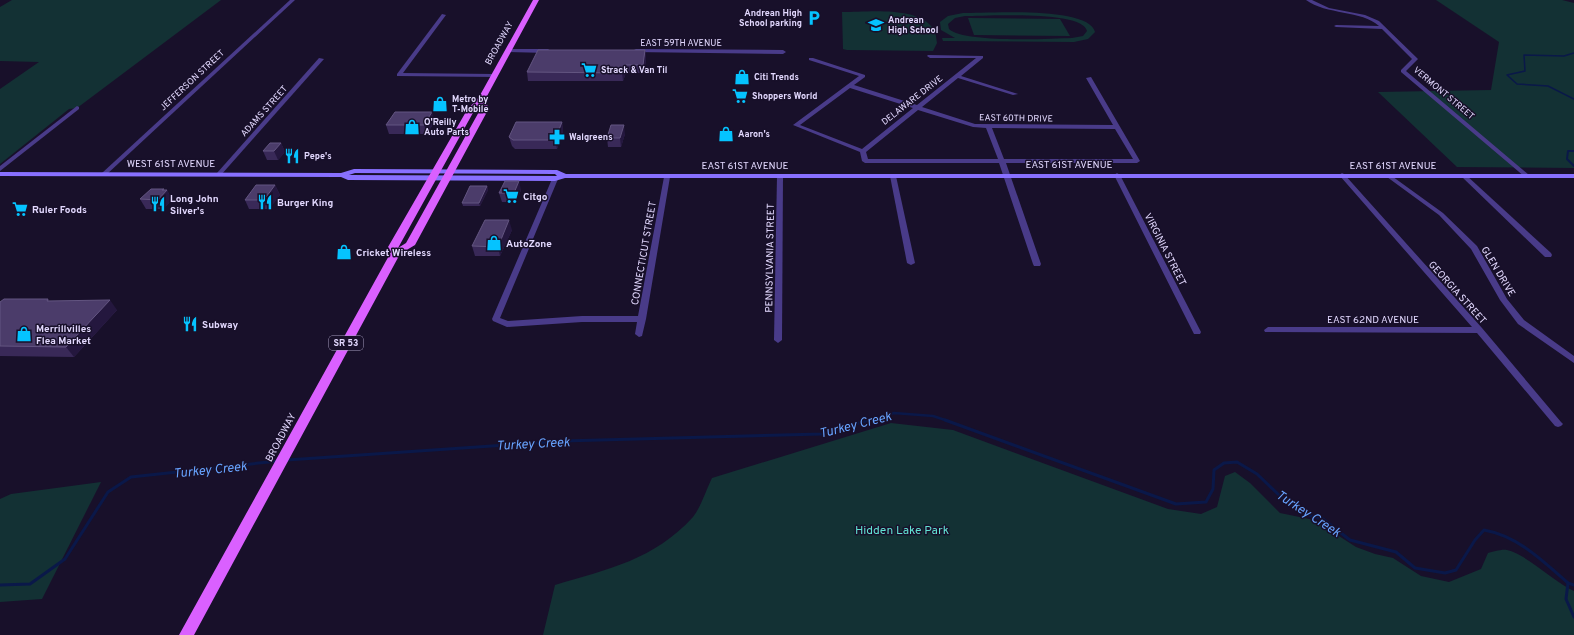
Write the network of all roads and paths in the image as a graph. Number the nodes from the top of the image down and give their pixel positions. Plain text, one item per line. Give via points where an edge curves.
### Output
1 (293, 0) edge
2 (536, 0) edge
3 (1308, 0) edge
4 (444, 15) dead end
5 (1336, 26) dead end
6 (1383, 28) junction
7 (508, 51) junction
8 (557, 51) edge
9 (627, 51) edge
10 (783, 52) dead end
11 (930, 56) dead end
12 (322, 59) dead end
13 (811, 59) dead end
14 (494, 76) junction
15 (957, 76) junction
16 (1089, 78) dead end
17 (850, 86) junction
18 (1015, 94) dead end
19 (482, 98) junction
20 (917, 106) junction
21 (77, 108) dead end
22 (1116, 127) junction
23 (989, 128) junction
24 (863, 150) junction
25 (1002, 161) junction
26 (0, 169) edge
27 (0, 174) edge
28 (104, 174) junction
29 (219, 174) junction
30 (433, 175) junction
31 (447, 175) junction
32 (1007, 175) junction
33 (1117, 175) junction
34 (1342, 175) junction
35 (564, 176) junction
36 (667, 176) junction
37 (780, 176) junction
38 (893, 176) junction
39 (1389, 176) junction
40 (1464, 176) junction
41 (1527, 176) junction
42 (1574, 176) edge
43 (555, 179) junction
44 (396, 252) junction
45 (1548, 254) dead end
46 (911, 263) dead end
47 (1036, 264) dead end
48 (642, 319) junction
49 (1268, 330) dead end
50 (1479, 330) junction
51 (1197, 332) dead end
52 (639, 334) dead end
53 (778, 340) dead end
54 (1574, 360) edge
55 (1558, 424) dead end
56 (186, 635) edge

1 - 28 street, JEFFERSON STREET
2 - 7 main road, BROADWAY / SR 53
3 - 6 street, VERMONT STREET via 1328,9 1363,16 1377,22
4 - 14 street via 399,75
5 - 6 street
6 - 41 street, VERMONT STREET via 1415,59 1403,71
7 - 8 street
7 - 14 main road, BROADWAY / SR 53
9 - 10 street, EAST 59TH AVENUE
11 - 15 street, DELAWARE DRIVE via 981,57
12 - 29 street, ADAMS STREET
13 - 17 street via 863,76
14 - 19 main road, BROADWAY / SR 53
15 - 18 street
15 - 20 street, DELAWARE DRIVE
16 - 22 street
17 - 20 street, EAST 60TH DRIVE
17 - 24 street via 796,125
19 - 30 main road, BROADWAY / SR 53 via 471,110
19 - 31 main road, BROADWAY / SR 53 via 484,110
20 - 23 street, EAST 60TH DRIVE via 975,126
20 - 24 street, DELAWARE DRIVE
21 - 26 street
22 - 23 street, EAST 60TH DRIVE
22 - 25 street via 1137,161
23 - 25 street
24 - 25 street via 865,161
25 - 32 street
27 - 28 main road, WEST 61ST AVENUE
28 - 29 main road, WEST 61ST AVENUE
29 - 30 main road, WEST 61ST AVENUE via 342,175 348,178
30 - 31 main road, WEST 61ST AVENUE
30 - 44 main road, BROADWAY / SR 53 via 393,246
31 - 35 main road, EAST 61ST AVENUE via 557,172
31 - 43 main road, EAST 61ST AVENUE
31 - 44 main road, BROADWAY / SR 53 via 410,245
32 - 33 main road, EAST 61ST AVENUE
32 - 38 main road, EAST 61ST AVENUE
32 - 47 street
33 - 34 main road, EAST 61ST AVENUE
33 - 51 street, VIRGINIA STREET
34 - 39 main road, EAST 61ST AVENUE
34 - 50 street, GEORGIA STREET
35 - 36 main road, EAST 61ST AVENUE
35 - 43 main road, EAST 61ST AVENUE
36 - 37 main road, EAST 61ST AVENUE
36 - 48 street, CONNECTICUT STREET
37 - 38 main road, EAST 61ST AVENUE
37 - 53 street, PENNSYLVANIA STREET
38 - 46 street
39 - 40 main road, EAST 61ST AVENUE
39 - 54 street, GLEN DRIVE via 1441,214 1474,248 1504,300 1521,322
40 - 41 main road, EAST 61ST AVENUE
40 - 45 street
41 - 42 main road, EAST 61ST AVENUE
43 - 48 street via 496,319 507,324 582,319
44 - 56 main road, BROADWAY / SR 53
48 - 52 street, CONNECTICUT STREET
49 - 50 street, EAST 62ND AVENUE
50 - 55 street, GEORGIA STREET

